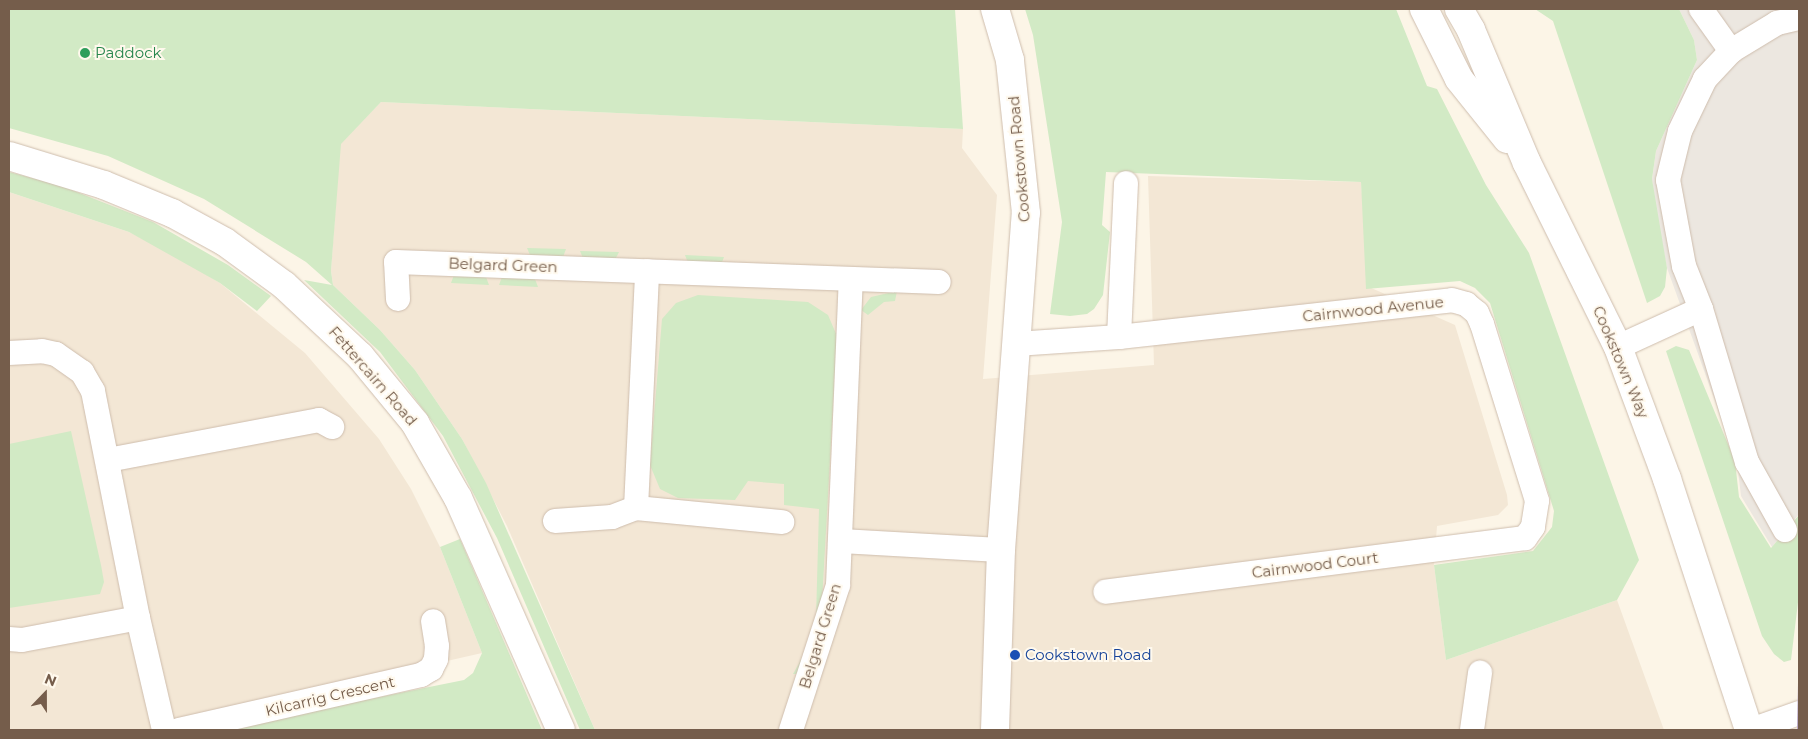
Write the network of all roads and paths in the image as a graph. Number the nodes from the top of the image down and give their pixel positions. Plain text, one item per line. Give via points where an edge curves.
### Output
1 (996, 9) edge
2 (1424, 9) edge
3 (1701, 9) edge
4 (1467, 16) edge
5 (1799, 18) edge
6 (1731, 51) junction
7 (9, 156) edge
8 (1527, 163) junction
9 (1126, 183) dead end
10 (647, 271) junction
11 (852, 281) junction
12 (938, 282) dead end
13 (398, 299) dead end
14 (1701, 310) junction
15 (1119, 337) junction
16 (1016, 344) junction
17 (1618, 347) junction
18 (9, 352) edge
19 (332, 427) dead end
20 (108, 460) junction
21 (636, 508) junction
22 (555, 521) dead end
23 (782, 522) dead end
24 (1784, 530) dead end
25 (1525, 538) joint
26 (840, 541) junction
27 (1001, 550) junction
28 (1104, 592) dead end
29 (138, 618) junction
30 (433, 621) dead end
31 (9, 639) edge
32 (1480, 673) dead end
33 (1799, 713) edge
34 (164, 730) edge
35 (179, 730) edge
36 (561, 730) edge
37 (791, 730) edge
38 (995, 730) edge
39 (1472, 730) edge
40 (1750, 730) edge

1 - 16 street, Cookstown Road via 1010,60 1026,213
2 - 8 street via 1459,80
3 - 6 street
4 - 8 street, Cookstown Way
5 - 6 street via 1778,23
6 - 14 street via 1704,79 1680,131 1668,180 1684,266
7 - 36 street, Fettercairn Road via 104,185 172,213 224,242 284,285 354,350 416,423 458,498
8 - 17 street, Cookstown Way
9 - 15 street
10 - 11 street, Belgard Green
10 - 13 street, Belgard Green via 396,262
10 - 21 street
11 - 12 street, Belgard Green
11 - 26 street, Belgard Green
14 - 17 street
14 - 24 street via 1747,462
15 - 16 street, Cairnwood Avenue
15 - 25 street, Cairnwood Avenue via 1452,300 1466,304 1478,313 1482,324 1537,501 1533,527
16 - 27 street, Cookstown Road
17 - 40 street, Cookstown Way via 1667,480
18 - 20 street via 56,354 82,372 94,391
19 - 20 street via 319,420
20 - 29 street
21 - 22 street via 612,517
21 - 23 street
25 - 28 street, Cairnwood Court
26 - 27 street
26 - 37 street, Belgard Green via 838,585
27 - 38 street, Cookstown Road
29 - 31 street via 22,640
29 - 34 street
30 - 35 street, Kilcarrig Crescent via 436,659 432,669 421,675
32 - 39 street
33 - 40 street

